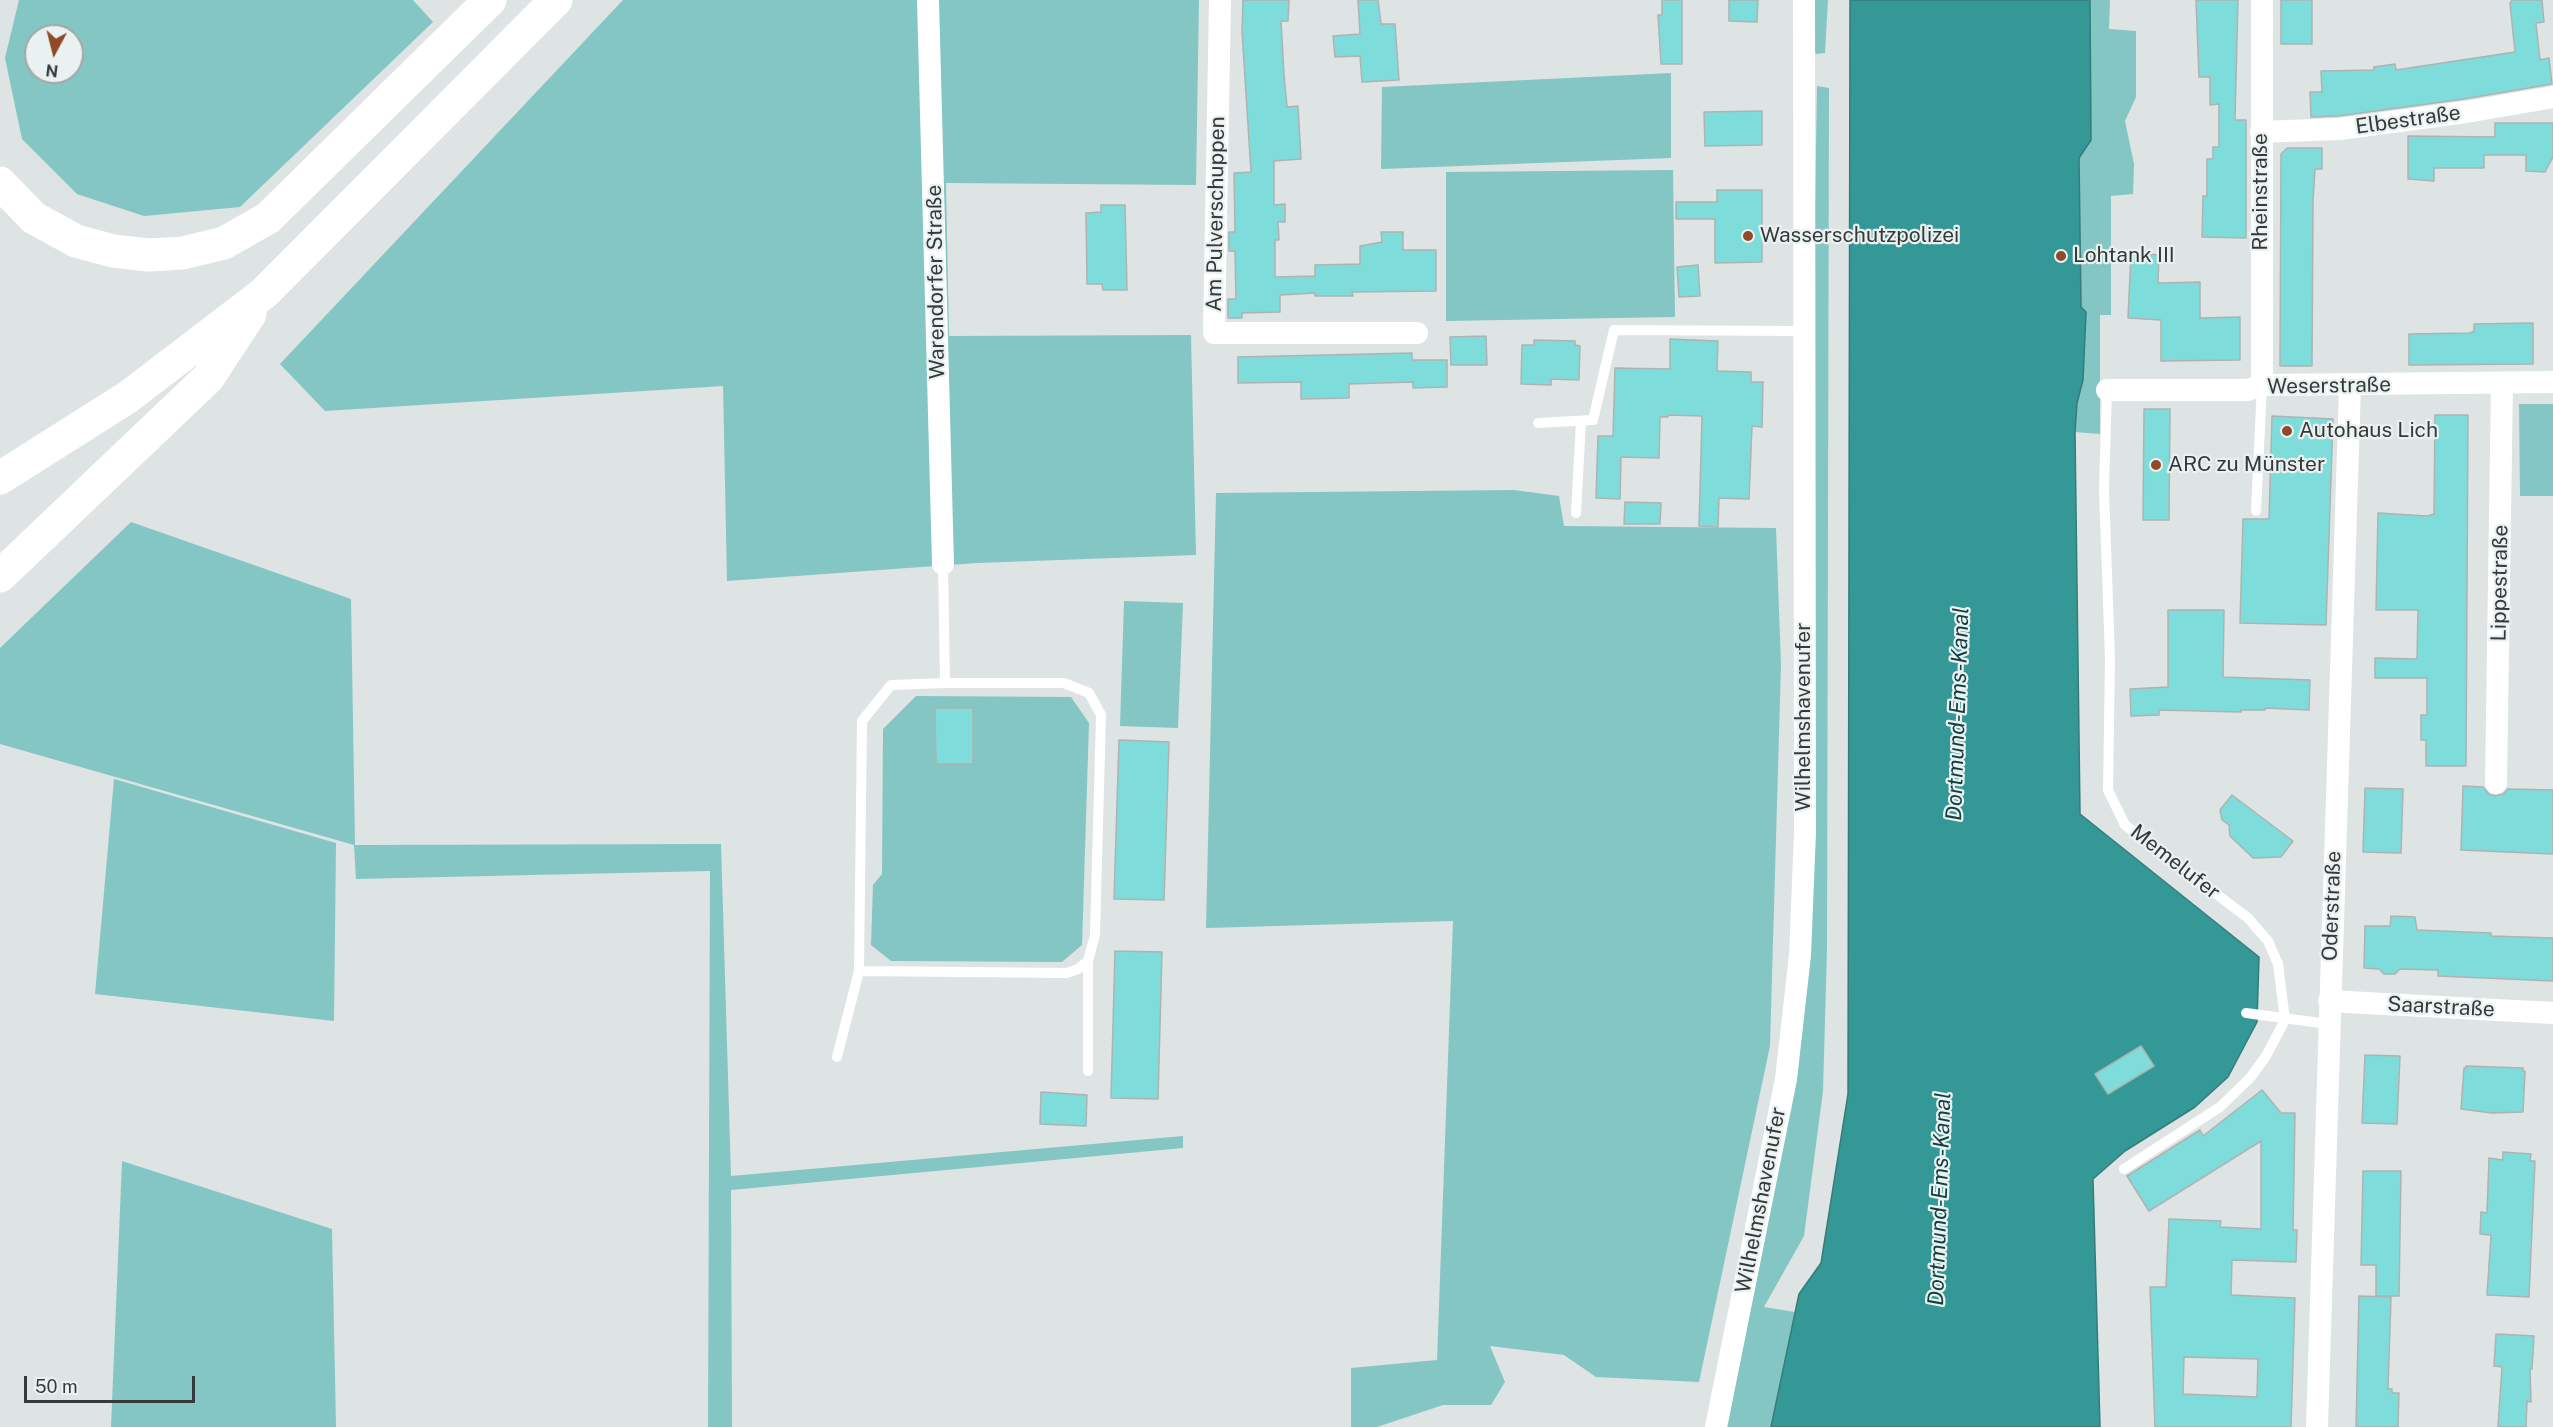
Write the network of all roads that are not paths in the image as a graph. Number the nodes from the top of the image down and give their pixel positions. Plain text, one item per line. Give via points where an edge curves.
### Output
1 (928, 0) edge
2 (1220, 0) edge
3 (1804, 0) edge
4 (2262, 0) edge
5 (483, 3) edge
6 (549, 8) edge
7 (2553, 97) edge
8 (2261, 132) junction
9 (0, 183) edge
10 (264, 293) junction
11 (1803, 331) junction
12 (1417, 333) dead end
13 (2553, 382) edge
14 (2502, 383) junction
15 (2262, 385) junction
16 (2350, 386) junction
17 (2107, 390) joint
18 (1581, 421) junction
19 (1538, 423) dead end
20 (0, 478) edge
21 (2256, 511) dead end
22 (1576, 513) dead end
23 (943, 564) joint
24 (0, 576) edge
25 (945, 683) junction
26 (2496, 783) dead end
27 (1088, 961) junction
28 (860, 971) junction
29 (2329, 1001) junction
30 (2246, 1012) dead end
31 (2553, 1013) edge
32 (2285, 1020) junction
33 (2328, 1024) junction
34 (837, 1057) dead end
35 (1088, 1071) dead end
36 (2124, 1169) dead end
37 (1716, 1427) edge
38 (2317, 1427) edge

1 - 23 street, Warendorfer Straße
2 - 12 street, Am Pulverschuppen via 1214,333
3 - 11 street, Wilhelmshavenufer
4 - 8 street, Rheinstraße
5 - 6 highway
5 - 9 highway via 268,218 224,243 183,253 113,251 76,241 34,218
6 - 10 highway
7 - 8 street, Elbestraße via 2340,129
8 - 15 street, Rheinstraße
10 - 20 highway via 128,397
10 - 24 highway via 208,378
11 - 18 lane via 1614,330 1593,420
11 - 37 street, Wilhelmshavenufer via 1805,832 1800,955 1786,1079
13 - 14 street, Weserstraße
14 - 16 street, Weserstraße
14 - 26 street, Lippestraße
15 - 16 street, Weserstraße
15 - 17 street, Weserstraße via 2248,390
15 - 21 lane
16 - 29 street, Oderstraße
17 - 32 lane, Memelufer via 2104,489 2110,659 2108,790 2125,825 2248,918 2268,941 2278,964
18 - 19 lane
18 - 22 lane
23 - 25 lane
25 - 27 lane via 1064,683 1089,693 1101,715 1095,935
25 - 28 lane via 891,685 862,721
27 - 28 lane via 1067,973
27 - 35 lane
28 - 34 lane
29 - 31 street, Saarstraße
29 - 33 street, Oderstraße
30 - 32 lane
32 - 33 lane
32 - 36 lane via 2250,1078 2220,1107
33 - 38 street, Oderstraße

